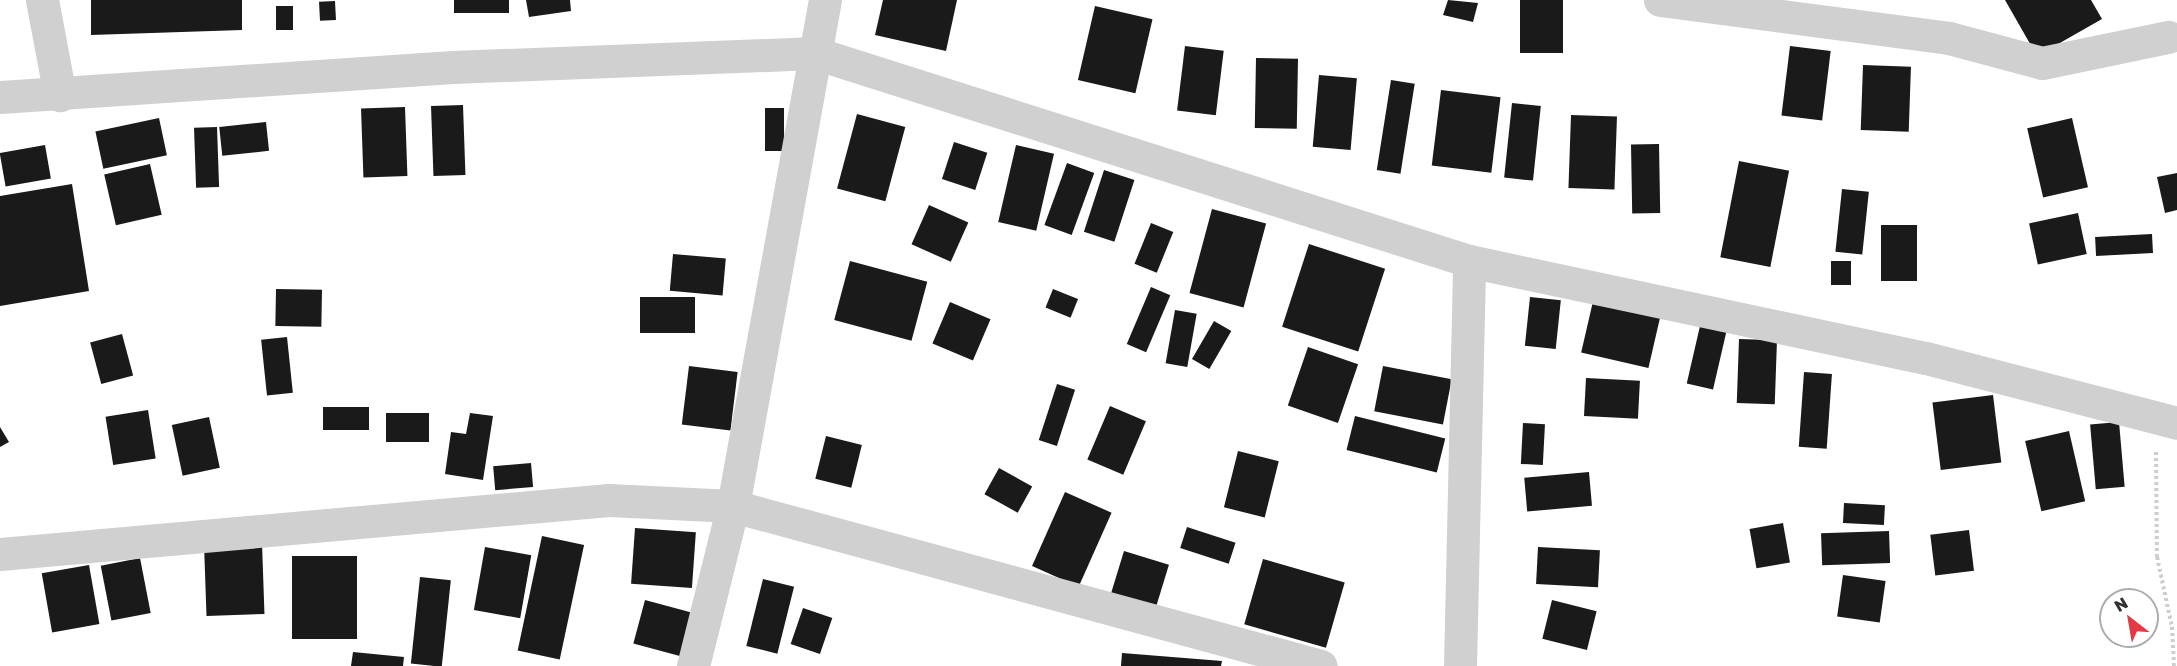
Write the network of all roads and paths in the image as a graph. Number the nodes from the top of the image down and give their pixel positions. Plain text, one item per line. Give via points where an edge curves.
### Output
1 (42, 0) edge
2 (825, 0) edge
3 (1660, 0) edge
4 (2168, 37) dead end
5 (815, 52) junction
6 (60, 95) junction
7 (0, 97) edge
8 (1469, 261) junction
9 (2167, 421) edge
10 (734, 506) junction
11 (0, 554) edge
12 (693, 666) edge
13 (1321, 666) edge
14 (1460, 666) edge
15 (2174, 666) edge

1 - 6 street
2 - 5 street
3 - 4 street via 1949,38 2042,63
5 - 6 street via 453,67
5 - 8 street
5 - 10 street
6 - 7 street
8 - 9 street via 1926,358
8 - 14 street
9 - 15 path via 2157,557 2172,627
10 - 11 street via 609,500
10 - 12 street
10 - 13 street

